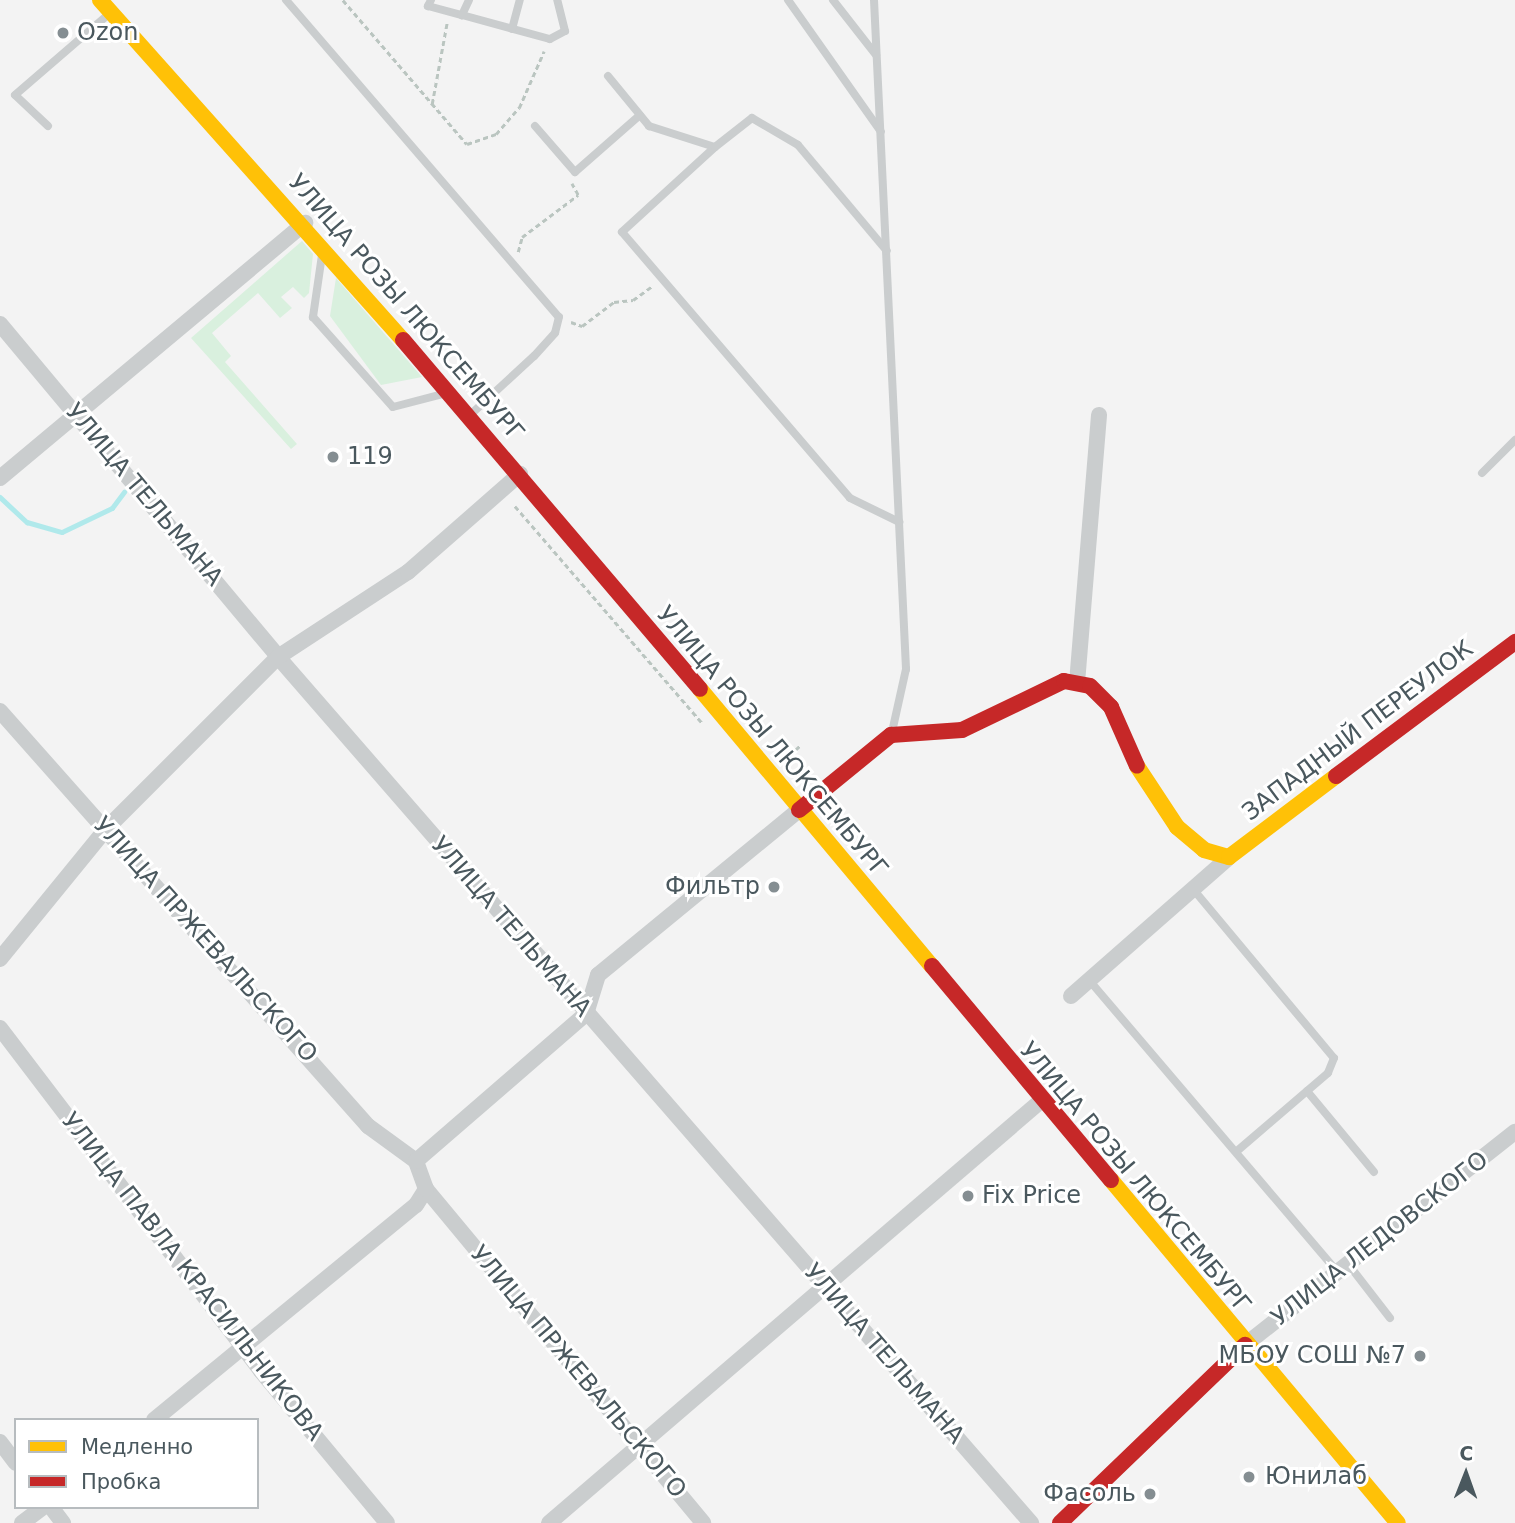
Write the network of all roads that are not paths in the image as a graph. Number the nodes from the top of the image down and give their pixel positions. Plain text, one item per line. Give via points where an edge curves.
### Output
1 (286, 0) edge
2 (431, 0) edge
3 (469, 0) edge
4 (520, 0) edge
5 (557, 0) edge
6 (788, 0) edge
7 (833, 0) edge
8 (874, 0) edge
9 (105, 6) edge
10 (462, 15) junction
11 (512, 29) junction
12 (876, 55) junction
13 (608, 76) dead end
14 (640, 115) junction
15 (48, 126) dead end
16 (535, 126) dead end
17 (882, 134) junction
18 (715, 147) junction
19 (305, 223) junction
20 (324, 245) junction
21 (887, 251) junction
22 (0, 324) edge
23 (451, 392) junction
24 (75, 411) junction
25 (470, 415) junction
26 (1099, 415) dead end
27 (1515, 440) edge
28 (1482, 473) dead end
29 (520, 474) junction
30 (0, 478) edge
31 (899, 522) junction
32 (1515, 642) edge
33 (278, 657) junction
34 (1077, 683) junction
35 (0, 711) edge
36 (891, 735) junction
37 (799, 810) junction
38 (106, 829) junction
39 (1229, 857) junction
40 (1193, 889) junction
41 (0, 959) edge
42 (1089, 980) junction
43 (1071, 996) dead end
44 (586, 1014) junction
45 (0, 1028) edge
46 (1307, 1091) junction
47 (1042, 1100) junction
48 (1510, 1136) edge
49 (1237, 1151) junction
50 (1515, 1154) edge
51 (416, 1161) junction
52 (1374, 1172) dead end
53 (426, 1189) junction
54 (1343, 1269) junction
55 (825, 1285) junction
56 (1390, 1318) dead end
57 (1245, 1345) junction
58 (244, 1348) junction
59 (156, 1418) edge
60 (0, 1442) edge
61 (641, 1449) junction
62 (14, 1460) edge
63 (40, 1509) edge
64 (22, 1523) edge
65 (387, 1523) edge
66 (549, 1523) edge
67 (703, 1523) edge
68 (1031, 1523) edge
69 (1060, 1523) edge
70 (1398, 1523) edge

1 - 25 lane via 559,317 555,333
2 - 10 lane via 428,6
3 - 10 lane
4 - 11 lane
5 - 11 lane via 565,31 550,39
6 - 17 lane
7 - 12 lane
8 - 12 lane
9 - 15 lane via 15,95
9 - 19 main road, УЛИЦА РОЗЫ ЛЮКСЕМБУРГ
10 - 11 lane
12 - 17 lane
13 - 14 lane
14 - 16 lane via 575,172
14 - 18 lane via 649,126
17 - 21 lane
18 - 21 lane via 752,118 798,145
18 - 31 lane via 622,232 850,498
19 - 20 main road, УЛИЦА РОЗЫ ЛЮКСЕМБУРГ
19 - 24 street
20 - 23 main road, УЛИЦА РОЗЫ ЛЮКСЕМБУРГ
20 - 23 lane via 313,317 393,407
21 - 31 lane
22 - 24 street, УЛИЦА ТЕЛЬМАНА
23 - 25 main road, УЛИЦА РОЗЫ ЛЮКСЕМБУРГ
24 - 30 street
24 - 33 street, УЛИЦА ТЕЛЬМАНА
25 - 29 main road, УЛИЦА РОЗЫ ЛЮКСЕМБУРГ
26 - 34 street
27 - 28 lane
29 - 33 street via 408,572
29 - 37 main road, УЛИЦА РОЗЫ ЛЮКСЕМБУРГ
31 - 36 lane via 906,669
32 - 39 main road, ЗАПАДНЫЙ ПЕРЕУЛОК
33 - 38 street
33 - 44 street, УЛИЦА ТЕЛЬМАНА
34 - 36 main road via 1064,681 1033,693 962,730
34 - 39 main road via 1090,685 1111,707 1142,778 1177,827 1204,850
35 - 38 street, УЛИЦА ПРЖЕВАЛЬСКОГО
36 - 37 main road
37 - 44 street via 598,975
37 - 47 main road, УЛИЦА РОЗЫ ЛЮКСЕМБУРГ
38 - 41 street
38 - 51 street, УЛИЦА ПРЖЕВАЛЬСКОГО via 368,1126
39 - 40 street
40 - 42 street
40 - 46 lane via 1334,1058
42 - 43 street
42 - 49 lane
44 - 51 street
44 - 55 street, УЛИЦА ТЕЛЬМАНА
45 - 58 street, УЛИЦА ПАВЛА КРАСИЛЬНИКОВА
46 - 49 lane
46 - 52 lane
47 - 55 street
47 - 57 main road, УЛИЦА РОЗЫ ЛЮКСЕМБУРГ
48 - 50 street
48 - 54 street, УЛИЦА ЛЕДОВСКОГО
49 - 54 lane
51 - 53 street, УЛИЦА ПРЖЕВАЛЬСКОГО
53 - 58 street via 416,1205
53 - 61 street, УЛИЦА ПРЖЕВАЛЬСКОГО
54 - 56 lane
54 - 57 street, УЛИЦА ЛЕДОВСКОГО
55 - 61 street
55 - 68 street, УЛИЦА ТЕЛЬМАНА
57 - 69 main road
57 - 70 main road, УЛИЦА РОЗЫ ЛЮКСЕМБУРГ
58 - 59 street
58 - 65 street, УЛИЦА ПАВЛА КРАСИЛЬНИКОВА
60 - 62 street
61 - 66 street
61 - 67 street, УЛИЦА ПРЖЕВАЛЬСКОГО
63 - 64 street

